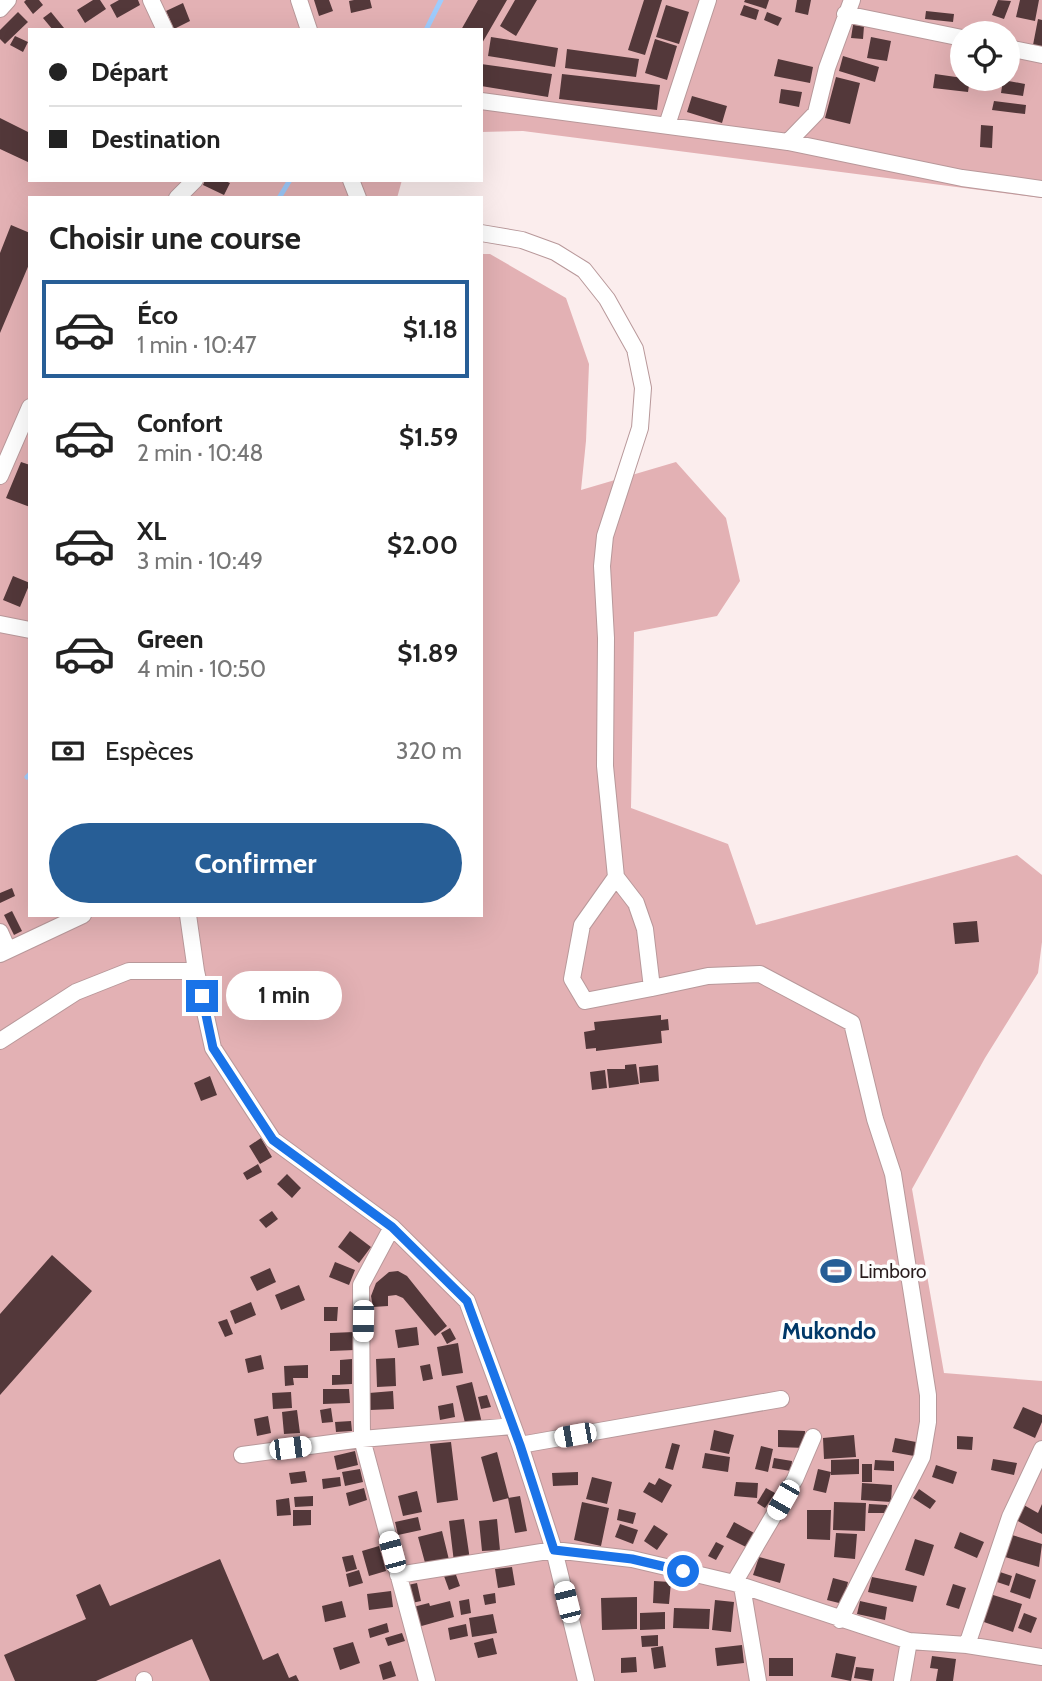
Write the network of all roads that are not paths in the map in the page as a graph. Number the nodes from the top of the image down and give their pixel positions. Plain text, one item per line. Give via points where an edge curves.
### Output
1 (8, 0) edge
2 (151, 0) edge
3 (299, 0) edge
4 (708, 0) edge
5 (849, 7) edge
6 (0, 9) edge
7 (164, 28) edge
8 (308, 28) edge
9 (950, 35) edge
10 (1020, 50) edge
11 (1042, 55) edge
12 (483, 101) edge
13 (667, 125) junction
14 (789, 142) junction
15 (193, 182) edge
16 (1042, 189) edge
17 (179, 196) edge
18 (483, 233) edge
19 (28, 416) edge
20 (23, 437) edge
21 (0, 476) edge
22 (0, 624) edge
23 (28, 630) edge
24 (616, 877) junction
25 (79, 917) edge
26 (188, 917) edge
27 (0, 932) edge
28 (4, 952) edge
29 (196, 971) junction
30 (652, 988) junction
31 (0, 1041) edge
32 (392, 1227) junction
33 (781, 1399) dead end
34 (513, 1426) junction
35 (813, 1437) dead end
36 (362, 1439) junction
37 (520, 1445) junction
38 (1042, 1449) edge
39 (242, 1455) dead end
40 (554, 1550) junction
41 (398, 1575) junction
42 (738, 1585) junction
43 (840, 1620) junction
44 (909, 1641) junction
45 (967, 1645) junction
46 (1042, 1657) edge
47 (427, 1681) edge
48 (586, 1681) edge
49 (758, 1681) edge
50 (902, 1681) edge

1 - 6 street
2 - 7 street
3 - 8 street
4 - 13 street
5 - 9 street
5 - 14 street via 816,113
10 - 11 street
12 - 13 street
13 - 14 street
14 - 16 street via 962,178
15 - 17 street
18 - 24 street via 522,240 555,252 584,270 607,299 635,349 643,388 640,428 605,536 602,566 607,638 606,766
19 - 20 street
20 - 21 street
22 - 23 street
24 - 30 street via 636,903 645,929
24 - 30 street via 582,925 572,979 585,1001
25 - 28 street
26 - 29 street
27 - 28 street
29 - 31 street via 129,971 76,992
29 - 32 street via 213,1048 273,1140
30 - 43 street via 708,976 760,974 852,1023 893,1174 928,1395 928,1422 922,1457
32 - 34 street via 467,1301
32 - 36 street via 361,1285
33 - 37 street
34 - 36 street
34 - 37 street
35 - 42 street
36 - 39 street
36 - 41 street
37 - 40 street
38 - 45 street via 1010,1517
40 - 41 street
40 - 42 street via 632,1559
40 - 48 street
41 - 47 street
42 - 43 street
42 - 49 street
43 - 44 street
44 - 45 street
44 - 50 street
45 - 46 street

